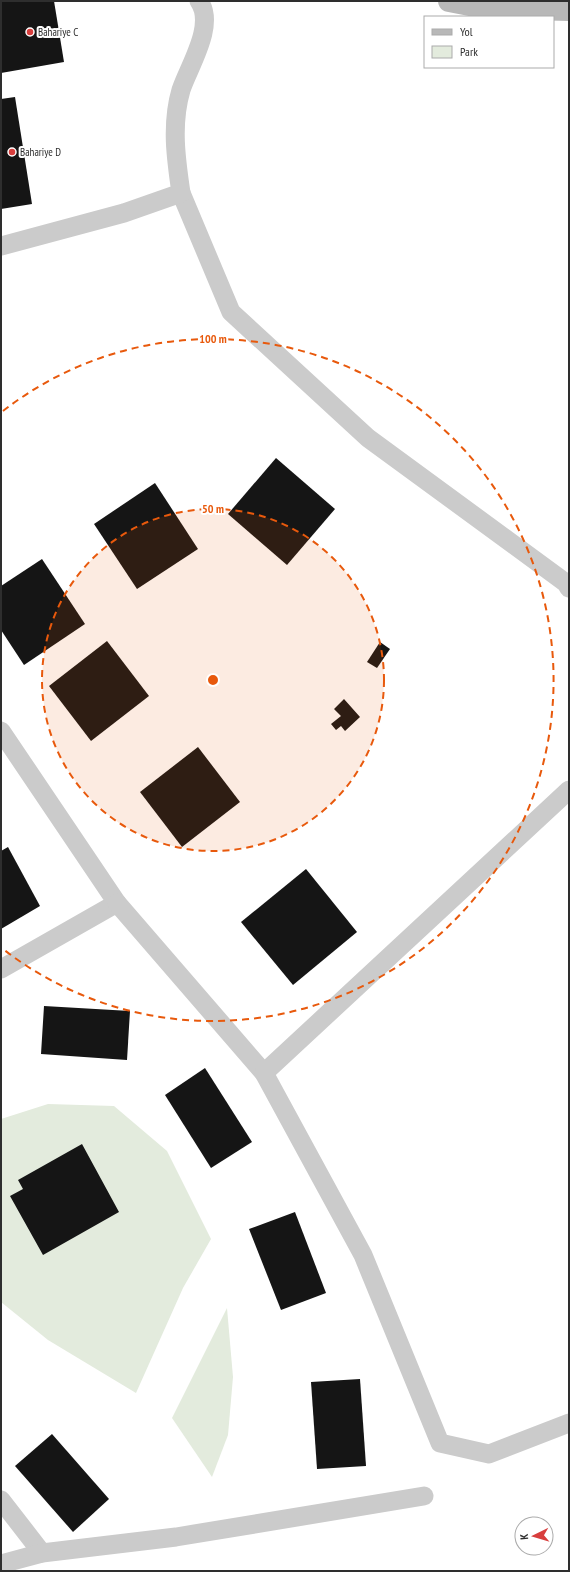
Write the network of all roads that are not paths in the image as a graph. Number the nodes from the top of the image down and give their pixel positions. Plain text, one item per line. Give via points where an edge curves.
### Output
1 (200, 1) edge
2 (450, 1) edge
3 (569, 10) edge
4 (181, 193) junction
5 (1, 246) edge
6 (569, 588) edge
7 (1, 732) edge
8 (569, 790) edge
9 (117, 903) junction
10 (1, 969) edge
11 (264, 1073) junction
12 (569, 1423) edge
13 (424, 1496) dead end
14 (1, 1500) edge
15 (42, 1553) junction
16 (1, 1564) edge

1 - 4 street via 203,6 205,27 181,90 176,117 176,158
2 - 3 main road via 485,8
4 - 5 street via 124,213
4 - 6 street via 231,312 368,438 566,583
7 - 9 street
8 - 11 street
9 - 10 street
9 - 11 street
11 - 12 street via 363,1255 440,1443 489,1454
13 - 15 street via 176,1537
14 - 15 street
15 - 16 street

